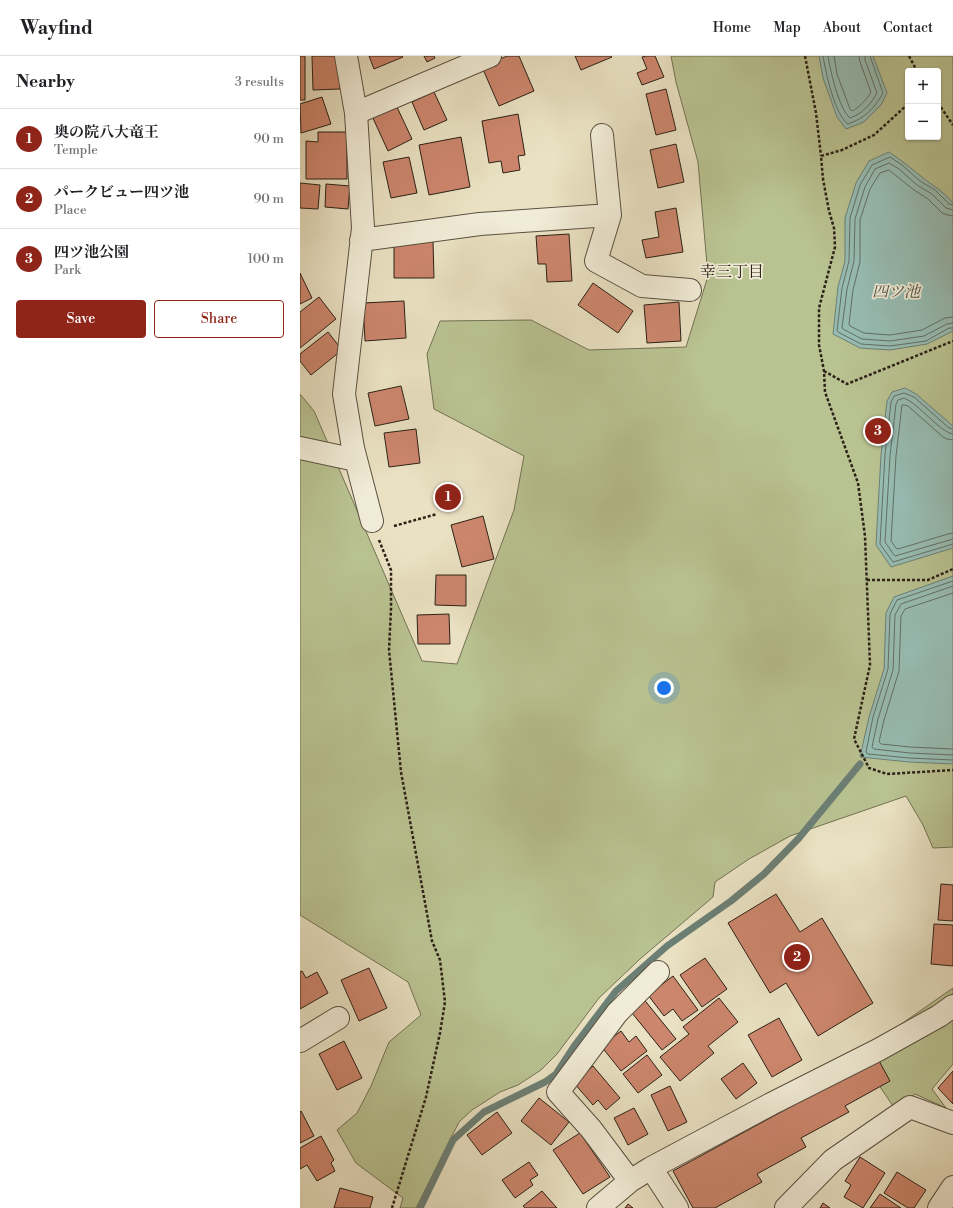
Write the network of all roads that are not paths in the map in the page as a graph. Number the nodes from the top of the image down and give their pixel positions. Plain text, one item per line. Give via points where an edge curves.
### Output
1 (346, 56) edge
2 (490, 56) edge
3 (356, 113) junction
4 (602, 135) dead end
5 (610, 215) junction
6 (361, 240) junction
7 (690, 290) dead end
8 (300, 448) edge
9 (356, 460) junction
10 (374, 526) road end
11 (658, 972) dead end
12 (953, 1006) edge
13 (338, 1018) dead end
14 (300, 1041) edge
15 (953, 1123) edge
16 (651, 1168) junction
17 (630, 1181) junction
18 (953, 1187) edge
19 (598, 1208) edge
20 (677, 1208) edge
21 (786, 1208) edge
22 (939, 1208) edge

1 - 3 street
2 - 3 street
3 - 6 street via 363,228
4 - 5 street
5 - 6 street via 480,224
5 - 7 street via 596,260 642,286
6 - 9 street via 344,394
8 - 9 street
9 - 10 street
11 - 17 street via 617,1013 558,1092 591,1129
12 - 16 street via 878,1050
13 - 14 street
15 - 21 street via 910,1106 833,1160
16 - 17 street
16 - 20 street
17 - 19 street
18 - 22 street

